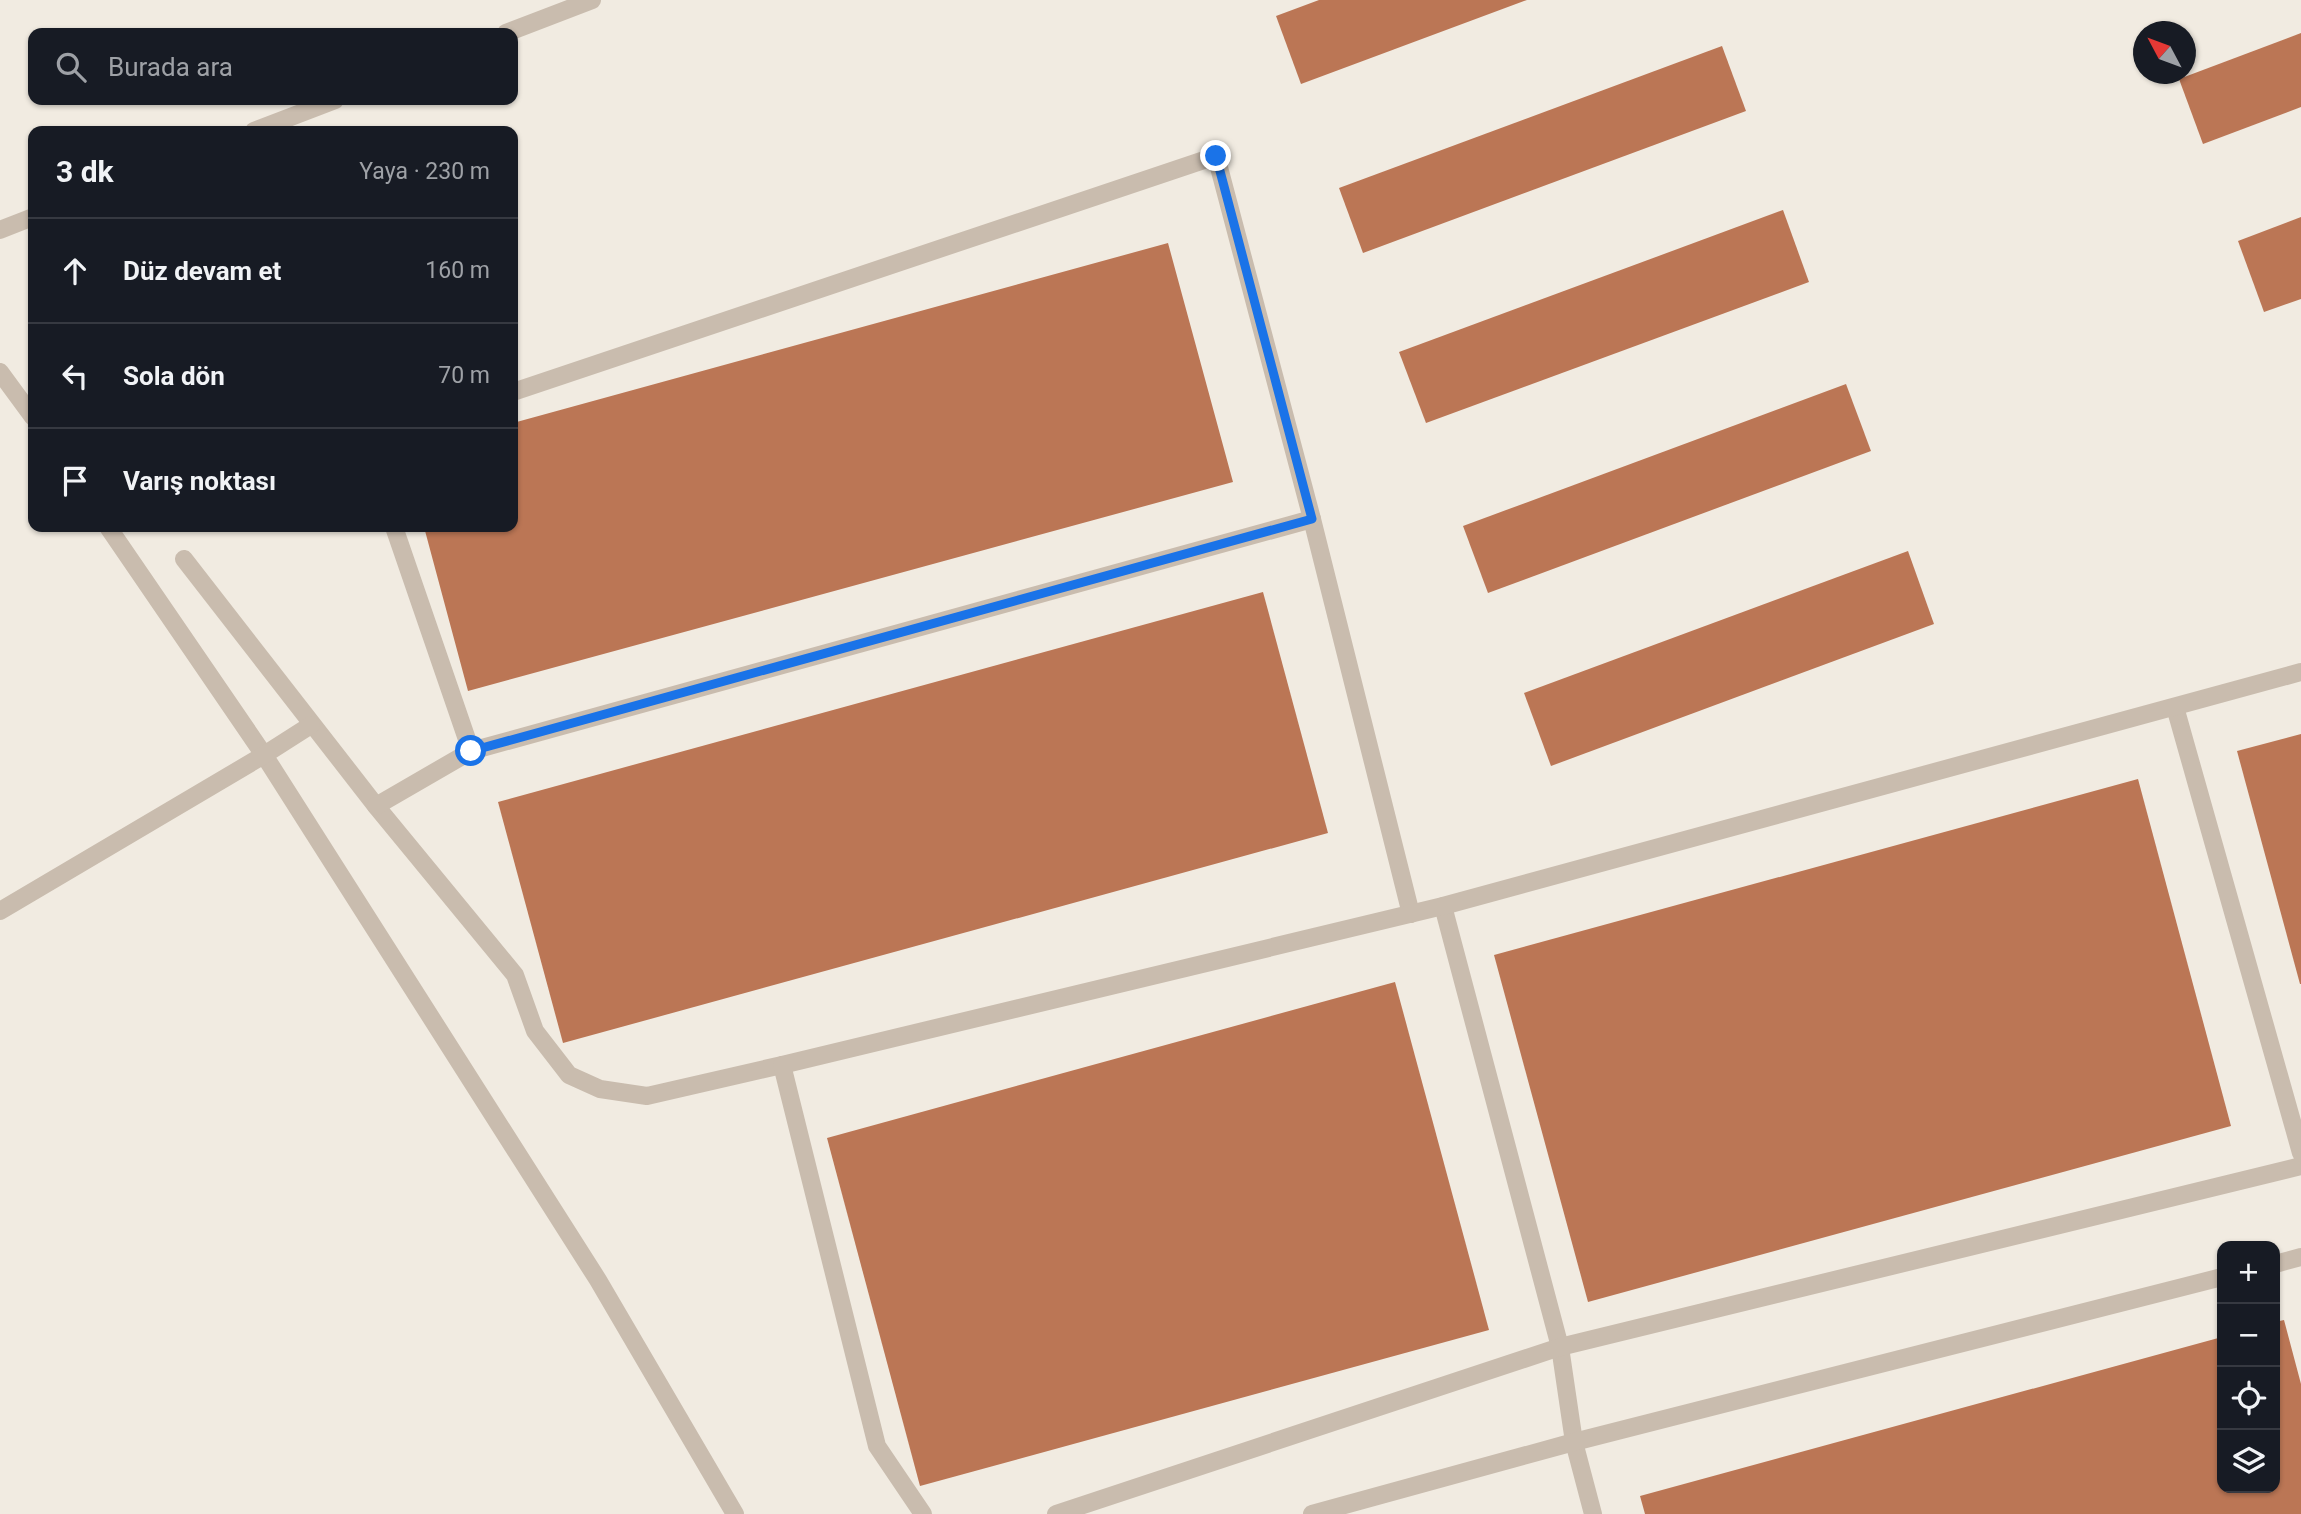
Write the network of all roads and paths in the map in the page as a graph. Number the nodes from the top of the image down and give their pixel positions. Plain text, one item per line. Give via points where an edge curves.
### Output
1 (592, 0) edge
2 (518, 28) edge
3 (322, 105) edge
4 (267, 126) edge
5 (28, 219) edge
6 (0, 230) edge
7 (0, 372) edge
8 (518, 390) edge
9 (28, 410) edge
10 (1312, 519) junction
11 (111, 532) edge
12 (396, 532) edge
13 (184, 559) dead end
14 (2301, 671) edge
15 (2175, 707) junction
16 (311, 725) junction
17 (471, 751) junction
18 (264, 755) junction
19 (376, 807) junction
20 (1443, 906) junction
21 (0, 911) edge
22 (1411, 914) junction
23 (782, 1065) junction
24 (2301, 1153) edge
25 (2301, 1166) edge
26 (2301, 1257) edge
27 (2280, 1263) edge
28 (2217, 1278) edge
29 (1560, 1347) junction
30 (1574, 1442) junction
31 (735, 1514) edge
32 (922, 1514) edge
33 (1056, 1514) edge
34 (1312, 1514) edge
35 (1593, 1514) edge

1 - 2 street
3 - 4 street
5 - 6 street
7 - 9 street
8 - 10 street via 1216,156
10 - 17 street
10 - 22 street
11 - 18 street
12 - 17 street
13 - 16 street
14 - 15 street
15 - 20 street
15 - 24 street
16 - 18 street
16 - 19 street
17 - 19 street
18 - 21 street
18 - 31 street via 598,1280
19 - 23 street via 515,975 535,1031 569,1075 600,1089 647,1096
20 - 22 street
20 - 29 street
22 - 23 street
23 - 32 street via 877,1446
25 - 29 street
26 - 27 street
28 - 30 street
29 - 30 street
29 - 33 street
30 - 34 street
30 - 35 street

